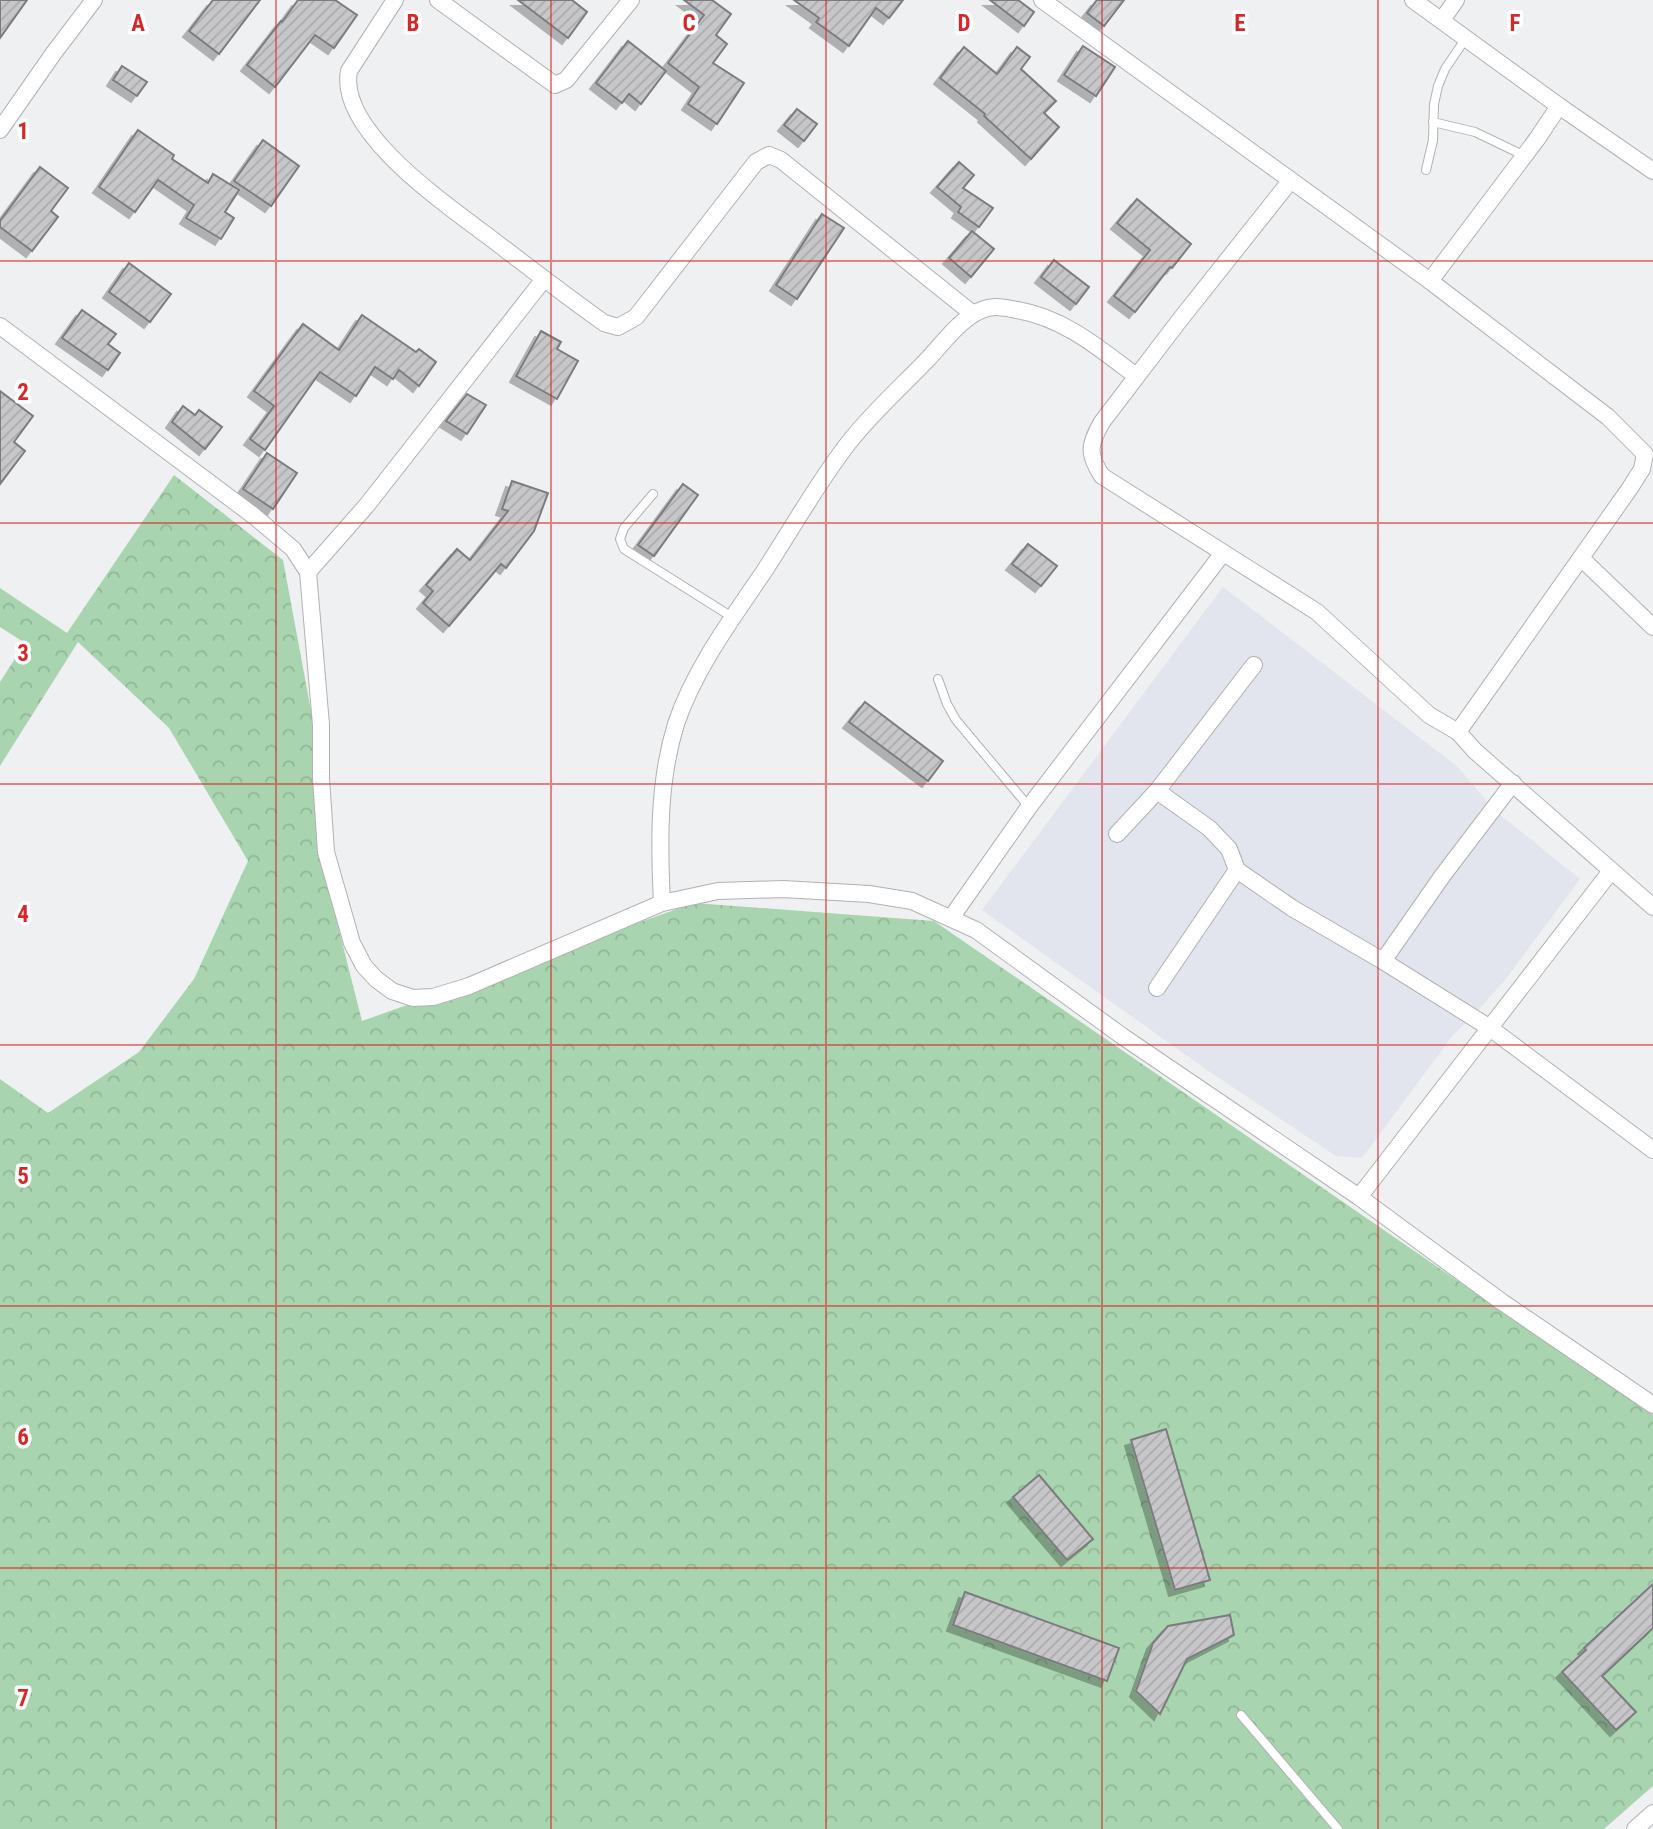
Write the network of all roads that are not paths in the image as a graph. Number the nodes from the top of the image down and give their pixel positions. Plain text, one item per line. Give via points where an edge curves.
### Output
1 (94, 0) edge
2 (395, 0) edge
3 (438, 0) edge
4 (631, 0) edge
5 (1042, 0) edge
6 (1413, 0) edge
7 (1456, 0) edge
8 (1442, 20) junction
9 (1466, 38) junction
10 (1559, 106) junction
11 (1433, 122) junction
12 (0, 130) edge
13 (1525, 156) junction
14 (1426, 170) dead end
15 (1653, 171) edge
16 (1291, 180) junction
17 (544, 279) junction
18 (1430, 281) junction
19 (973, 314) junction
20 (0, 326) edge
21 (1136, 376) junction
22 (653, 494) dead end
23 (1223, 553) junction
24 (1582, 559) junction
25 (308, 572) junction
26 (732, 617) junction
27 (1653, 627) edge
28 (1254, 666) dead end
29 (938, 679) dead end
30 (1458, 732) junction
31 (1513, 783) junction
32 (1157, 791) junction
33 (1029, 807) junction
34 (1118, 834) dead end
35 (1237, 870) junction
36 (1611, 871) junction
37 (662, 903) junction
38 (1653, 907) edge
39 (951, 918) junction
40 (1383, 961) junction
41 (1157, 988) dead end
42 (1490, 1028) junction
43 (1653, 1150) edge
44 (1359, 1197) junction
45 (1653, 1405) edge
46 (1241, 1715) dead end
47 (1653, 1814) edge
48 (1338, 1829) edge
49 (1635, 1829) edge

1 - 12 street
2 - 17 street via 349,71 349,94 356,111 398,164
3 - 4 street via 555,85 566,80
5 - 16 street
6 - 8 street
7 - 8 street
8 - 9 street
9 - 10 street
9 - 11 lane via 1445,69
10 - 13 street
10 - 15 street
11 - 13 lane via 1475,132
11 - 14 lane
13 - 18 street
16 - 18 street
16 - 21 street
17 - 19 street via 604,323 618,327 636,317 756,162 769,155 782,160
17 - 25 street via 375,496
18 - 24 street via 1608,418 1644,454 1642,469
19 - 21 street via 995,307 1036,314 1062,324
19 - 26 street via 851,439
20 - 25 street via 254,516 293,549
21 - 23 street via 1094,437 1092,461 1101,476
22 - 26 lane via 624,528 620,539 624,549
23 - 30 street via 1317,612 1429,715
23 - 33 street
24 - 27 street
24 - 30 street
25 - 37 street via 326,852 352,943 376,979 413,998 433,997
26 - 37 street via 677,723 663,779
28 - 32 street
29 - 33 lane via 956,720
30 - 31 street
31 - 36 street
31 - 40 street
32 - 34 street
32 - 35 street via 1209,828 1229,849
33 - 39 street
35 - 40 street
35 - 41 street
36 - 38 street
36 - 42 street
37 - 39 street via 718,891 795,890 912,901
39 - 44 street via 976,930
40 - 42 street
42 - 43 street
42 - 44 street
44 - 45 street
46 - 48 lane
47 - 49 street

